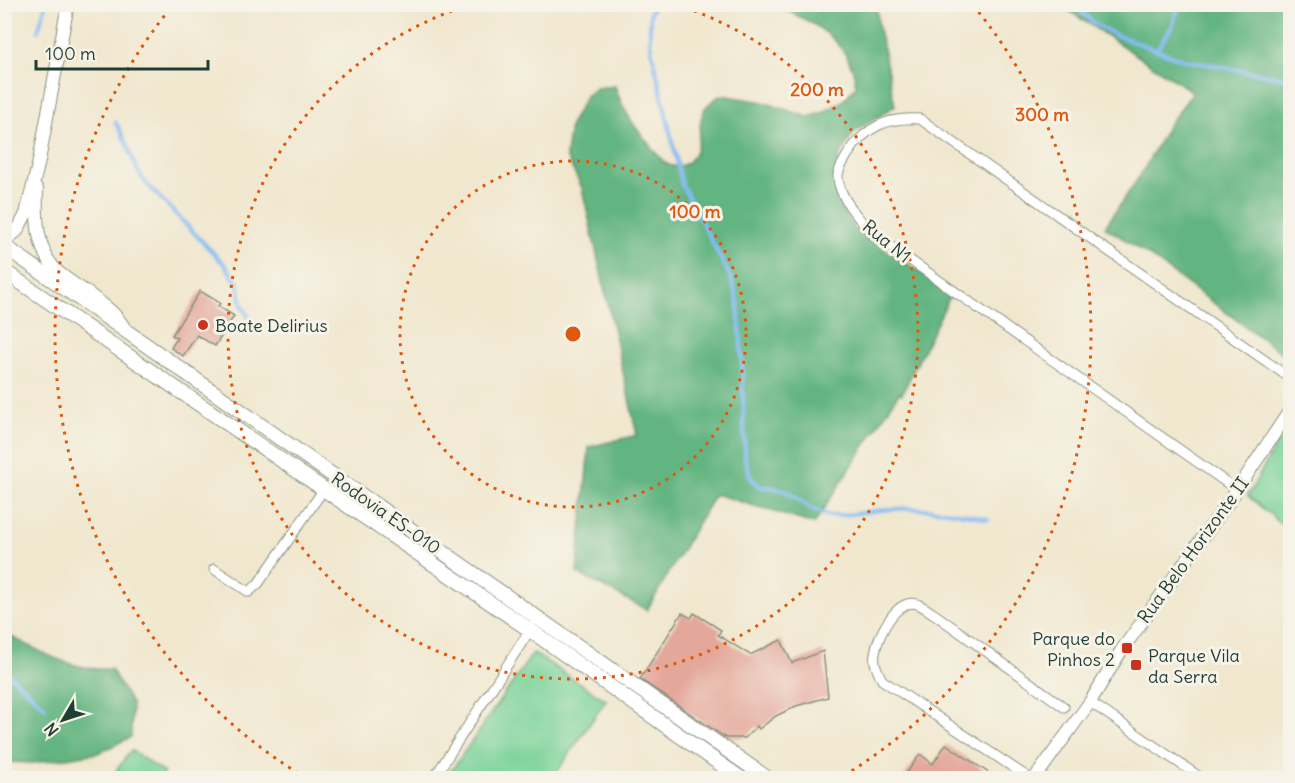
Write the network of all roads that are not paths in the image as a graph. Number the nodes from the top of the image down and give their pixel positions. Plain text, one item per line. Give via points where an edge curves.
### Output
1 (68, 4) edge
2 (39, 161) junction
3 (4, 241) edge
4 (4, 246) edge
5 (4, 271) edge
6 (129, 334) junction
7 (1290, 378) edge
8 (1290, 410) edge
9 (324, 489) junction
10 (1238, 490) junction
11 (214, 569) dead end
12 (532, 615) junction
13 (530, 630) junction
14 (1090, 702) junction
15 (1064, 707) dead end
16 (434, 778) edge
17 (740, 778) edge
18 (767, 778) edge
19 (1029, 778) edge
20 (1035, 778) edge
21 (1201, 778) edge

1 - 2 street
2 - 3 street via 26,214 17,231
2 - 6 street via 36,210 45,254 57,271 115,314
4 - 6 main road, Rodovia ES-010
5 - 9 main road, Rodovia ES-010
6 - 12 main road, Rodovia ES-010
7 - 10 street, Rua N1 via 920,119 900,118 878,125 854,145 845,159 838,175 843,195 873,234
8 - 10 street, Rua Belo Horizonte II
9 - 11 street via 249,592
9 - 13 main road, Rodovia ES-010
10 - 14 street, Rua Belo Horizonte II via 1121,651
12 - 13 street
12 - 18 main road, Rodovia ES-010
13 - 16 street
13 - 17 main road, Rodovia ES-010
14 - 20 street, Rua Belo Horizonte II
14 - 21 street
15 - 19 street via 916,604 898,609 883,627 874,655 882,680

